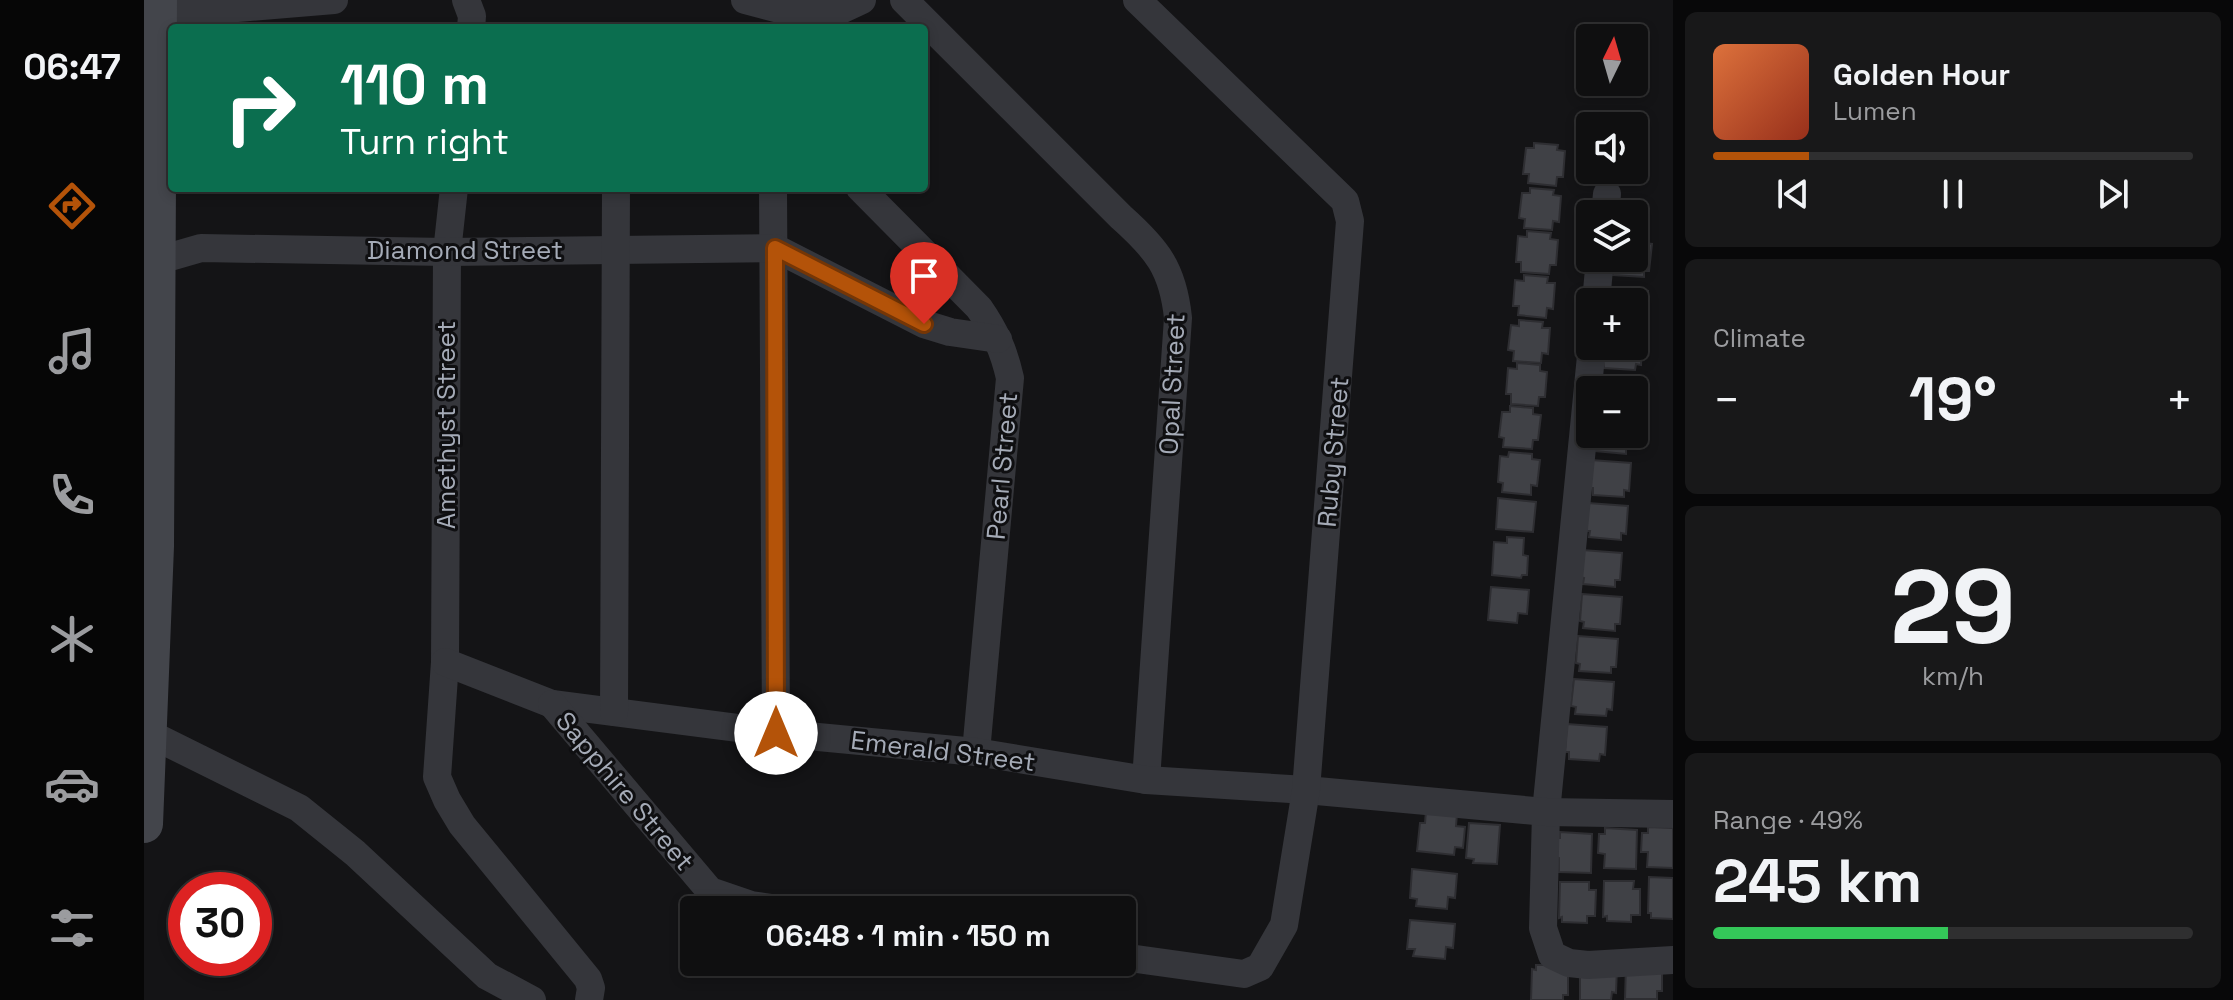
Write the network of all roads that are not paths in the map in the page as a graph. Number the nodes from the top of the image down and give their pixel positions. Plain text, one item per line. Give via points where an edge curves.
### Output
1 (334, 0) edge
2 (466, 0) edge
3 (745, 0) edge
4 (862, 0) edge
5 (904, 0) edge
6 (1137, 0) edge
7 (153, 10) edge
8 (778, 19) edge
9 (471, 24) edge
10 (454, 192) edge
11 (616, 192) edge
12 (773, 192) edge
13 (864, 192) edge
14 (775, 248) junction
15 (616, 249) junction
16 (447, 252) junction
17 (150, 265) edge
18 (998, 339) junction
19 (1591, 360) edge
20 (150, 549) edge
21 (445, 662) junction
22 (552, 704) junction
23 (614, 712) junction
24 (148, 733) junction
25 (776, 733) junction
26 (976, 752) junction
27 (1146, 780) junction
28 (1306, 790) junction
29 (1546, 812) junction
30 (1673, 814) edge
31 (144, 824) edge
32 (725, 896) edge
33 (1136, 959) edge
34 (1673, 960) edge
35 (532, 1000) edge
36 (589, 1000) edge

1 - 7 street
2 - 9 street
3 - 8 street
4 - 8 street via 832,14
5 - 27 street, Opal Street via 1152,244 1175,291 1178,318
6 - 28 street, Ruby Street via 1345,201 1350,221
7 - 17 main road
10 - 16 street, Amethyst Street
11 - 15 street
12 - 14 street
13 - 18 street, Pearl Street via 979,308
14 - 15 street, Diamond Street
14 - 18 street via 924,324
14 - 25 street
15 - 16 street, Diamond Street
15 - 23 street
16 - 17 street, Diamond Street via 201,248
16 - 21 street, Amethyst Street
17 - 20 main road
18 - 26 street, Pearl Street via 1010,378
19 - 29 street
20 - 24 main road
21 - 22 street, Emerald Street
21 - 36 street, Amethyst Street via 437,777 462,825 588,979
22 - 23 street, Emerald Street
22 - 32 street, Sapphire Street via 710,891
23 - 25 street, Emerald Street
24 - 31 main road
24 - 35 street via 299,808 487,976
25 - 26 street, Emerald Street
26 - 27 street, Emerald Street
27 - 28 street, Emerald Street
28 - 29 street, Emerald Street
28 - 33 street, Ruby Street via 1284,925 1260,967 1244,974
29 - 30 street, Emerald Street
29 - 34 street via 1543,928 1552,955 1588,965

